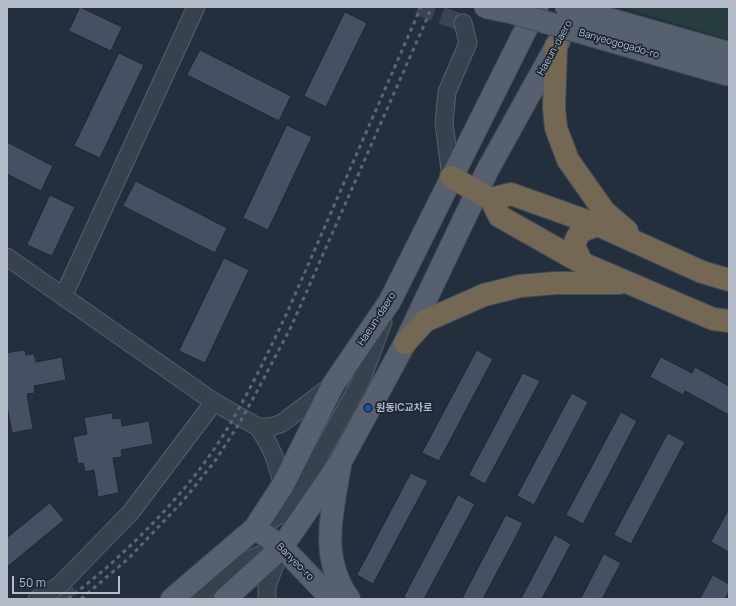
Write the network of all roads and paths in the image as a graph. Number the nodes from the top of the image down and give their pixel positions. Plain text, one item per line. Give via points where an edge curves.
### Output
1 (196, 7) edge
2 (485, 7) edge
3 (537, 7) edge
4 (566, 7) edge
5 (577, 7) edge
6 (463, 23) dead end
7 (556, 46) junction
8 (729, 53) edge
9 (729, 75) edge
10 (451, 177) junction
11 (484, 195) junction
12 (598, 225) junction
13 (645, 248) junction
14 (7, 257) edge
15 (582, 263) junction
16 (729, 280) edge
17 (629, 283) junction
18 (63, 297) junction
19 (390, 301) junction
20 (729, 322) edge
21 (405, 343) junction
22 (333, 385) junction
23 (214, 402) junction
24 (258, 427) junction
25 (341, 461) junction
26 (283, 485) junction
27 (255, 528) junction
28 (282, 546) junction
29 (37, 599) edge
30 (172, 599) edge
31 (195, 599) edge
32 (225, 599) edge
33 (267, 599) edge
34 (332, 599) edge
35 (349, 599) edge

1 - 18 street
2 - 9 main road, Banyeogogado-ro, bridge
3 - 10 main road, Haeun-daero
4 - 8 main road, bridge
5 - 7 main road, Haeun-daero
6 - 10 street via 468,43 447,92 444,123
7 - 11 main road, Haeun-daero
7 - 13 highway via 556,128 568,160 604,211
10 - 11 highway
10 - 19 main road, Haeun-daero
11 - 12 highway via 511,194
11 - 15 highway via 499,216
11 - 21 main road, Haeun-daero
12 - 13 highway
12 - 15 highway via 582,231 577,237 574,246
13 - 16 highway via 702,272
14 - 18 street
15 - 17 highway
17 - 20 highway via 713,319
17 - 21 highway via 556,283 520,286 484,295 425,321
18 - 23 street
19 - 22 main road, Haeun-daero
19 - 27 street via 361,380 296,500 280,515
21 - 25 main road, Haeun-daero
22 - 24 street via 282,422 271,427
22 - 26 main road, Haeun-daero
23 - 24 street
23 - 29 street via 131,512 60,585
24 - 26 street via 274,456
25 - 28 main road, Haeun-daero
25 - 35 main road via 329,533 336,578
26 - 27 main road, Haeun-daero
27 - 28 main road, Banyeo-ro
27 - 30 main road, Haeun-daero
28 - 31 street via 233,566
28 - 32 main road, Haeun-daero
28 - 33 street via 267,586
28 - 34 main road, Banyeo-ro

